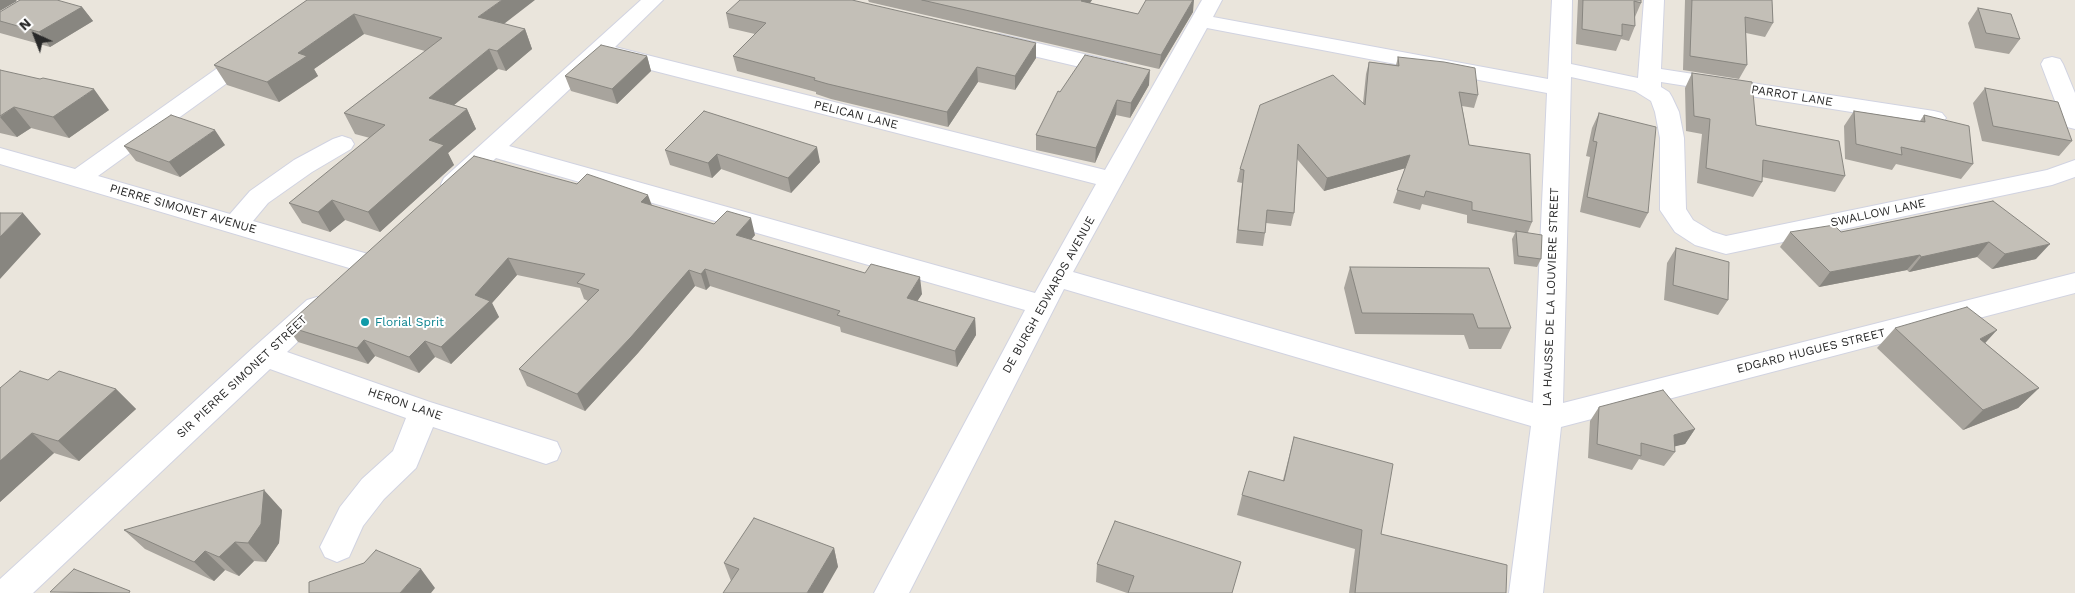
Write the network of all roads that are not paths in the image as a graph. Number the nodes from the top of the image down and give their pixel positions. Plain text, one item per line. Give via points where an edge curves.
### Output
1 (653, 0) edge
2 (1212, 0) edge
3 (1562, 0) edge
4 (1654, 0) edge
5 (1201, 21) junction
6 (977, 36) edge
7 (272, 40) edge
8 (599, 49) junction
9 (2052, 64) dead end
10 (1152, 77) junction
11 (1559, 79) junction
12 (1653, 87) junction
13 (1934, 118) edge
14 (2075, 122) edge
15 (342, 144) dead end
16 (491, 149) junction
17 (0, 156) edge
18 (2075, 168) edge
19 (78, 180) junction
20 (1112, 180) junction
21 (432, 203) edge
22 (236, 224) junction
23 (388, 243) edge
24 (366, 264) junction
25 (1057, 277) junction
26 (2075, 283) edge
27 (1042, 305) junction
28 (264, 355) junction
29 (424, 412) junction
30 (1547, 418) junction
31 (546, 451) dead end
32 (337, 547) dead end
33 (9, 593) edge
34 (891, 593) edge
35 (1526, 593) edge

1 - 8 street
2 - 5 street, DE BURGH EDWARDS AVENUE
3 - 11 street, LA HAUSSE DE LA LOUVIERE STREET
4 - 12 street
5 - 10 street, DE BURGH EDWARDS AVENUE
5 - 11 street, PARROT LANE
6 - 10 street
7 - 19 street
8 - 16 street
8 - 20 street, PELICAN LANE
9 - 14 street
10 - 20 street, DE BURGH EDWARDS AVENUE
11 - 12 street, PARROT LANE via 1608,76
11 - 30 street, LA HAUSSE DE LA LOUVIERE STREET
12 - 13 street, PARROT LANE
12 - 18 street, SWALLOW LANE via 1667,112 1672,138 1673,210 1684,226 1704,239 1726,245 2052,177
15 - 22 street via 259,196
16 - 21 street
16 - 27 street
17 - 19 street, PIERRE SIMONET AVENUE
19 - 22 street, PIERRE SIMONET AVENUE
20 - 25 street, DE BURGH EDWARDS AVENUE
22 - 24 street, PIERRE SIMONET AVENUE
23 - 24 street, SIR PIERRE SIMONET STREET
24 - 28 street, SIR PIERRE SIMONET STREET
25 - 27 street, DE BURGH EDWARDS AVENUE
25 - 30 street
26 - 30 street, EDGARD HUGUES STREET
27 - 34 street, DE BURGH EDWARDS AVENUE
28 - 29 street, HERON LANE
28 - 33 street, SIR PIERRE SIMONET STREET
29 - 31 street, HERON LANE
29 - 32 street via 405,459 373,488 351,516
30 - 35 street, LA HAUSSE DE LA LOUVIERE STREET

